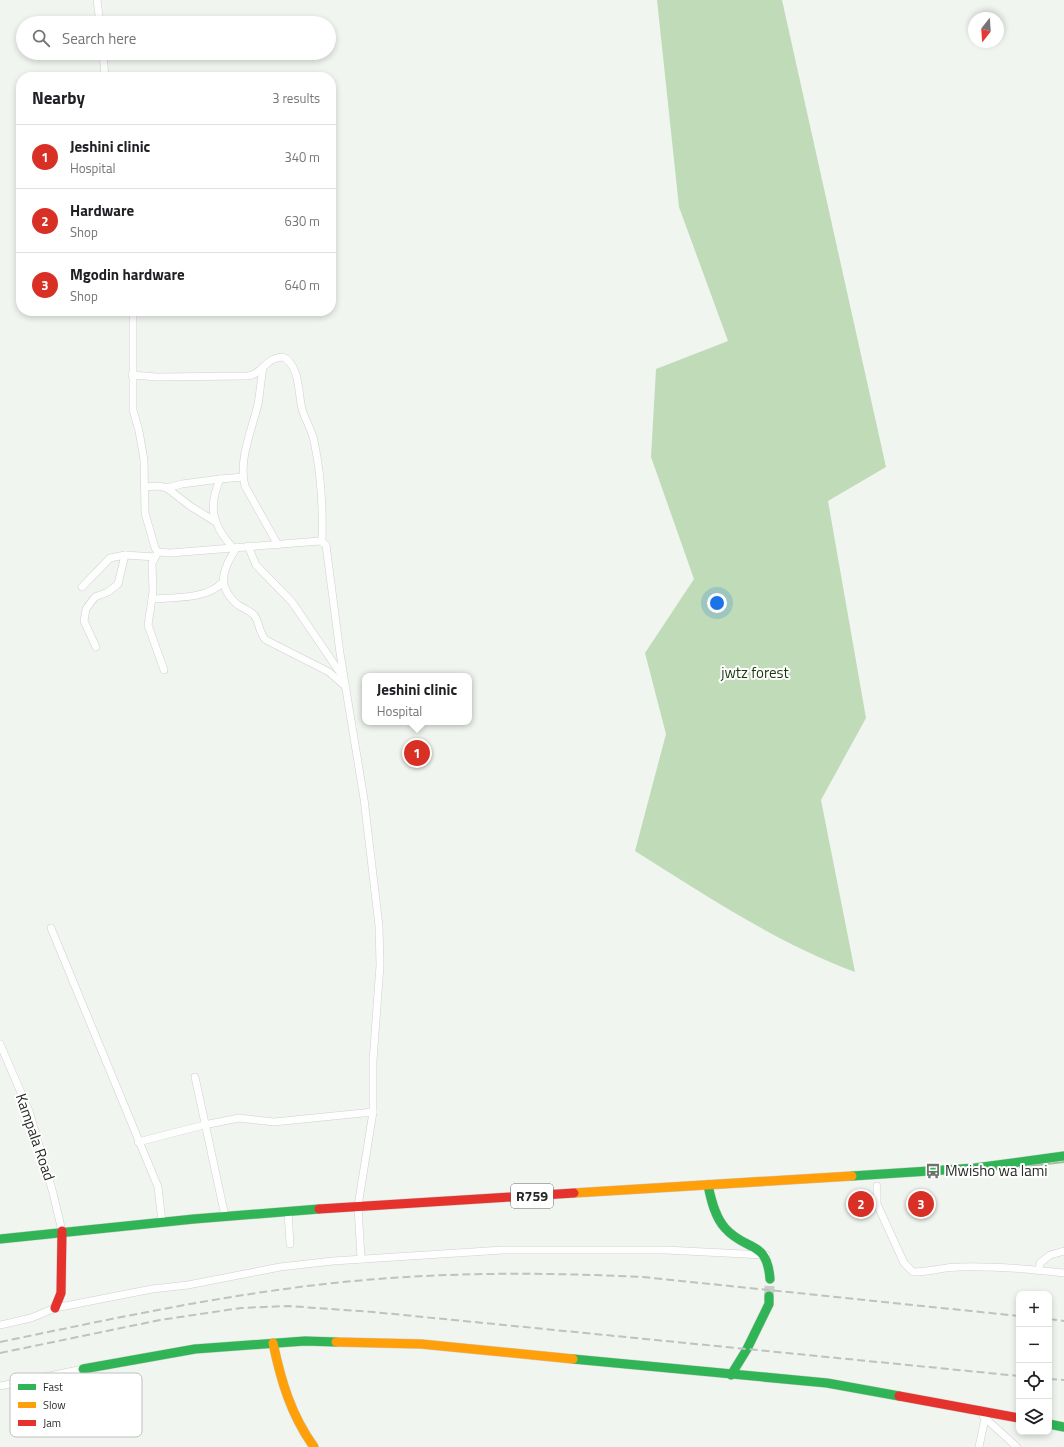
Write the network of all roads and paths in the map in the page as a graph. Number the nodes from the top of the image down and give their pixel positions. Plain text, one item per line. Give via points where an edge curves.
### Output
1 (97, 0) edge
2 (99, 16) edge
3 (104, 60) edge
4 (105, 72) edge
5 (133, 316) edge
6 (263, 366) junction
7 (132, 375) junction
8 (243, 477) junction
9 (220, 479) junction
10 (144, 487) junction
11 (168, 488) junction
12 (218, 524) junction
13 (322, 542) junction
14 (278, 544) junction
15 (248, 546) junction
16 (235, 547) junction
17 (157, 554) junction
18 (125, 555) junction
19 (223, 582) junction
20 (82, 587) dead end
21 (152, 599) junction
22 (96, 647) dead end
23 (164, 670) dead end
24 (344, 679) junction
25 (346, 688) junction
26 (51, 928) dead end
27 (0, 1044) edge
28 (194, 1077) dead end
29 (373, 1112) junction
30 (204, 1125) junction
31 (138, 1142) junction
32 (1064, 1156) edge
33 (708, 1185) junction
34 (877, 1186) dead end
35 (358, 1206) junction
36 (288, 1212) junction
37 (225, 1216) junction
38 (162, 1222) junction
39 (62, 1231) junction
40 (0, 1239) edge
41 (290, 1244) dead end
42 (1064, 1251) edge
43 (767, 1255) junction
44 (361, 1259) junction
45 (1039, 1270) junction
46 (1064, 1274) edge
47 (770, 1279) tunnel mouth
48 (769, 1296) tunnel mouth
49 (55, 1308) junction
50 (0, 1325) edge
51 (273, 1343) junction
52 (83, 1369) joint
53 (63, 1373) edge
54 (731, 1376) junction
55 (10, 1384) edge
56 (0, 1386) edge
57 (982, 1414) junction
58 (1016, 1418) edge
59 (1052, 1425) edge
60 (1064, 1427) edge
61 (314, 1447) edge
62 (979, 1447) edge
63 (1017, 1447) edge

1 - 2 street
3 - 4 street
5 - 7 street
6 - 7 street via 256,374 247,376 157,378
6 - 8 street
6 - 13 street via 270,360 282,357 291,363 294,370 302,411 316,449 322,501
7 - 10 street via 133,410 142,446
8 - 9 street
8 - 14 street via 245,486
9 - 11 street
9 - 12 street via 212,501
10 - 11 street
10 - 17 street via 145,513
11 - 12 street
12 - 16 street via 221,533
13 - 14 street
13 - 24 street via 327,550
14 - 15 street
15 - 16 street
15 - 24 street via 256,564 292,602
16 - 17 street
16 - 19 street via 222,577
17 - 18 street
17 - 21 street via 152,563
18 - 20 street via 106,560
18 - 22 street via 118,584 108,592 95,597 86,610 84,622
19 - 21 street via 204,594
19 - 25 street via 238,604 254,615 266,640 329,672
21 - 23 street via 148,625
24 - 25 street
25 - 29 street via 364,800 379,926 380,965 373,1060
26 - 31 street
27 - 39 street, Kampala Road via 29,1111 54,1193
28 - 30 street
29 - 30 street via 274,1122 239,1118
29 - 35 street
30 - 31 street
30 - 37 street via 216,1167
31 - 38 street via 158,1187
32 - 33 street, R759 via 975,1168
33 - 35 street, R759
33 - 43 street via 711,1202 728,1232
34 - 45 street via 877,1204 904,1263 913,1272 958,1267
35 - 36 street, R759
35 - 44 street
36 - 37 street, R759
36 - 41 street
37 - 38 street, R759
38 - 39 street, R759
39 - 40 street, R759
39 - 49 street via 60,1293
42 - 45 street via 1040,1262
43 - 44 street via 666,1250 503,1250
43 - 47 street
44 - 49 street via 280,1267 188,1285 152,1288
45 - 46 street
48 - 54 street via 768,1304 747,1349
49 - 50 street via 31,1318
51 - 52 street via 195,1349
51 - 54 street via 305,1341 421,1344
51 - 61 street via 289,1406 303,1433
52 - 53 street
54 - 57 street via 827,1383
55 - 56 street
57 - 58 street
57 - 62 street
57 - 63 street
59 - 60 street

